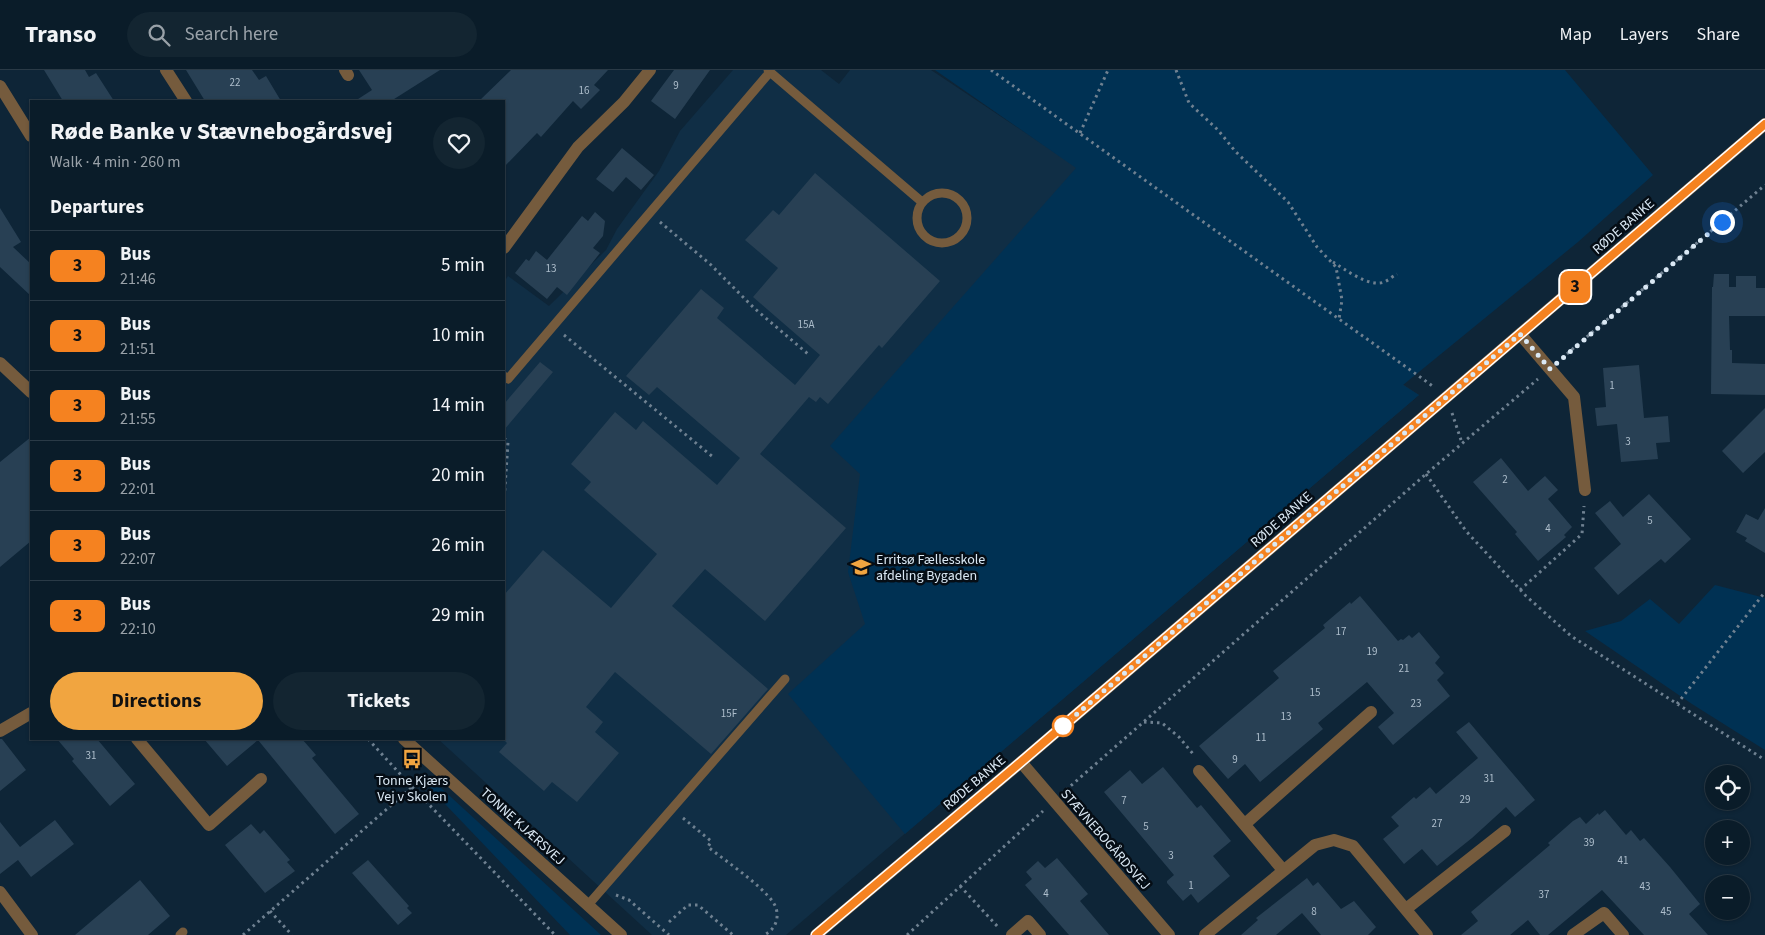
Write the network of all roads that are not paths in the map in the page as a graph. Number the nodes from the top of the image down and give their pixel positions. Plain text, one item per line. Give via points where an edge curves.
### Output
1 (166, 70) edge
2 (650, 70) edge
3 (769, 71) edge
4 (0, 86) edge
5 (185, 100) edge
6 (1765, 124) edge
7 (30, 134) edge
8 (922, 202) junction
9 (505, 247) edge
10 (1520, 334) junction
11 (0, 363) edge
12 (505, 377) edge
13 (30, 391) edge
14 (1585, 490) road end
15 (785, 679) dead end
16 (1372, 712) dead end
17 (30, 714) edge
18 (0, 731) edge
19 (139, 740) edge
20 (405, 740) edge
21 (1021, 762) junction
22 (1199, 771) road end
23 (262, 779) dead end
24 (1245, 824) junction
25 (1505, 831) dead end
26 (1283, 870) junction
27 (0, 892) edge
28 (588, 905) junction
29 (1406, 909) junction
30 (32, 935) edge
31 (621, 935) edge
32 (816, 935) edge
33 (1012, 935) edge
34 (1040, 935) edge
35 (1169, 935) edge
36 (1205, 935) edge
37 (1427, 935) edge
38 (1573, 935) edge
39 (1623, 935) edge

1 - 5 street
2 - 9 street via 624,102 578,147
3 - 8 lane
3 - 12 lane via 554,326 508,379
4 - 7 street
6 - 10 street, RØDE BANKE
8 - 8 lane via 917,213 922,235 943,244 957,239 965,228 967,213 960,200 948,193 934,194
10 - 14 street via 1574,397
10 - 21 street, RØDE BANKE
11 - 13 street
15 - 28 lane
16 - 24 street
17 - 18 street
19 - 23 street via 209,825
20 - 28 street, TONNE KJÆRSVEJ
21 - 32 street, RØDE BANKE
21 - 35 street, STÆVNEBOGÅRDSVEJ
22 - 24 street
24 - 26 street
25 - 29 street
26 - 29 street via 1314,844 1334,840 1354,846
26 - 36 street
27 - 30 street
28 - 31 street, TONNE KJÆRSVEJ
29 - 37 street
33 - 34 street via 1028,921
38 - 39 street via 1604,913

